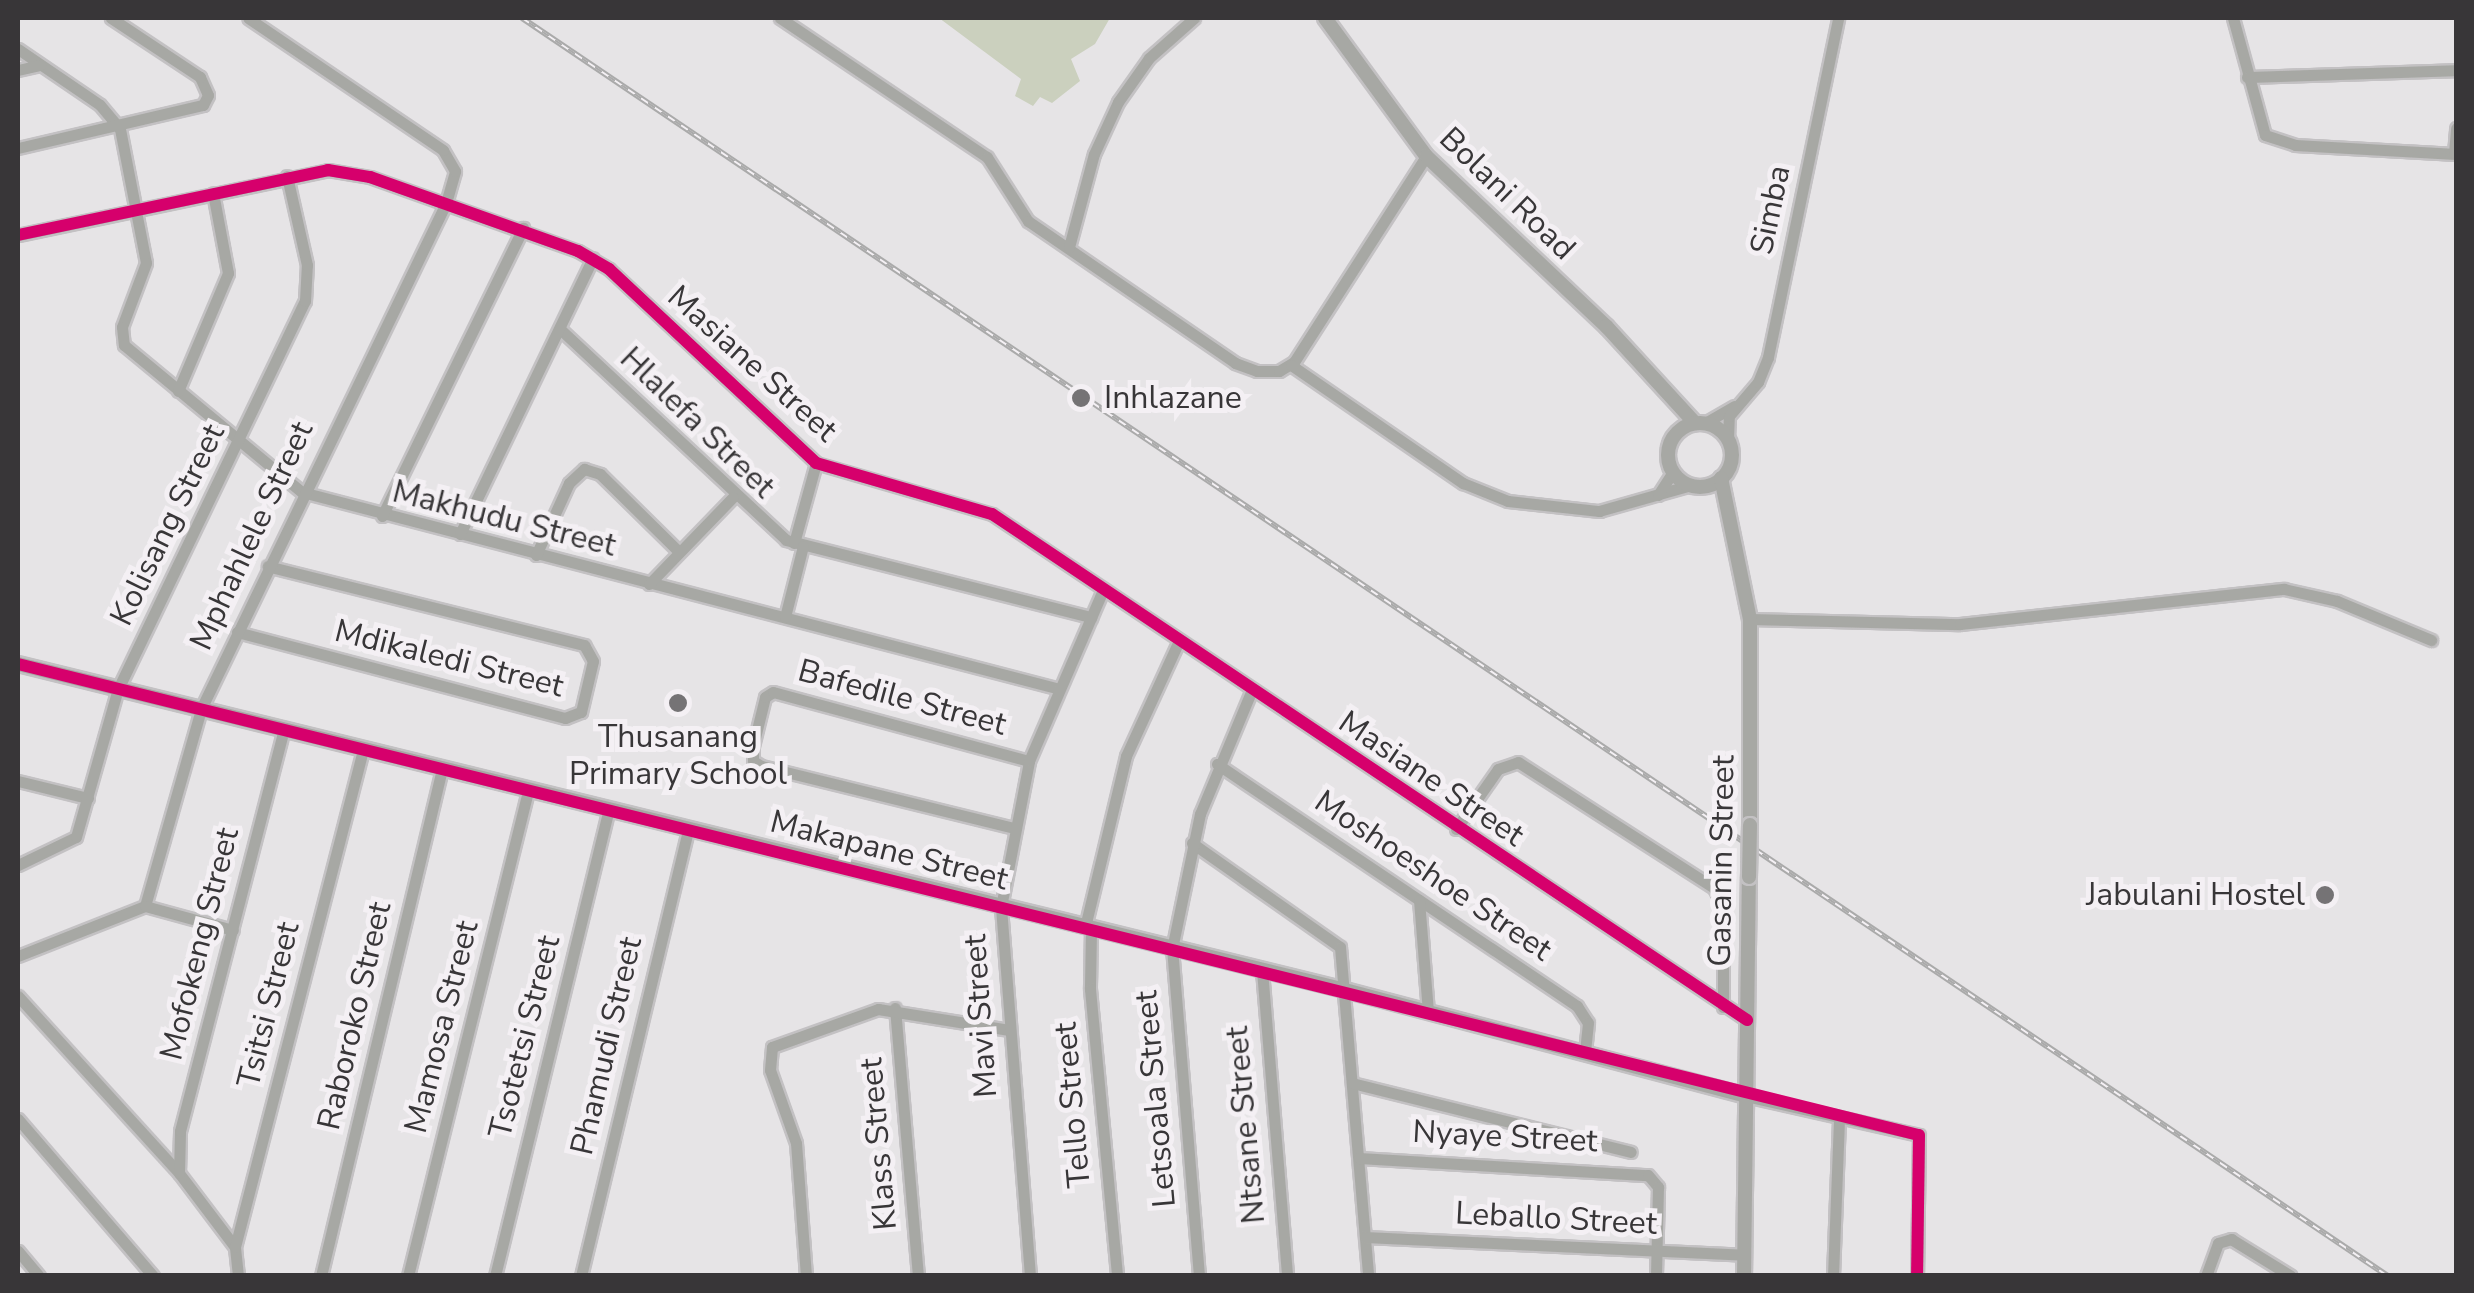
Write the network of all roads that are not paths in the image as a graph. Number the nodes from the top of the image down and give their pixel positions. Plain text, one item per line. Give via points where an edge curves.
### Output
1 (111, 18) edge
2 (248, 18) edge
3 (780, 18) edge
4 (1194, 18) edge
5 (1325, 18) edge
6 (1838, 18) edge
7 (2233, 18) edge
8 (18, 49) edge
9 (40, 65) junction
10 (18, 70) edge
11 (2456, 70) edge
12 (2247, 77) junction
13 (120, 128) junction
14 (2456, 128) edge
15 (18, 148) edge
16 (2455, 154) edge
17 (1426, 156) junction
18 (287, 176) junction
19 (213, 193) junction
20 (446, 203) junction
21 (136, 209) junction
22 (523, 228) junction
23 (18, 235) edge
24 (1069, 247) junction
25 (593, 258) junction
26 (560, 329) junction
27 (1290, 365) junction
28 (178, 391) junction
29 (1667, 397) junction
30 (1738, 403) junction
31 (1700, 423) junction
32 (1679, 431) junction
33 (1728, 440) junction
34 (239, 444) junction
35 (816, 464) junction
36 (1674, 472) junction
37 (1721, 478) junction
38 (1697, 486) junction
39 (302, 492) junction
40 (733, 497) junction
41 (1656, 498) junction
42 (1724, 510) junction
43 (382, 516) junction
44 (460, 534) junction
45 (799, 545) junction
46 (679, 552) junction
47 (536, 555) junction
48 (268, 566) junction
49 (649, 584) junction
50 (1103, 590) junction
51 (1091, 616) junction
52 (785, 617) junction
53 (1750, 619) junction
54 (236, 632) junction
55 (2431, 640) dead end
56 (1179, 642) junction
57 (18, 664) edge
58 (1056, 688) junction
59 (118, 689) junction
60 (1251, 692) junction
61 (201, 709) junction
62 (284, 730) junction
63 (363, 750) junction
64 (1029, 761) junction
65 (1217, 764) junction
66 (442, 769) junction
67 (18, 781) edge
68 (528, 791) junction
69 (88, 798) junction
70 (608, 812) junction
71 (1014, 828) junction
72 (1456, 829) junction
73 (688, 830) junction
74 (1192, 844) junction
75 (18, 865) edge
76 (1418, 900) junction
77 (145, 906) junction
78 (1001, 907) junction
79 (1088, 928) junction
80 (233, 930) junction
81 (1172, 949) junction
82 (18, 956) edge
83 (1262, 970) junction
84 (1345, 990) junction
85 (18, 996) edge
86 (1723, 1007) junction
87 (894, 1008) junction
88 (1428, 1011) junction
89 (1747, 1020) junction
90 (1009, 1030) junction
91 (1585, 1052) junction
92 (1352, 1083) junction
93 (1746, 1096) junction
94 (1838, 1118) junction
95 (18, 1119) edge
96 (1602, 1145) junction
97 (1630, 1152) dead end
98 (1359, 1158) junction
99 (1609, 1170) junction
100 (180, 1173) junction
101 (1366, 1238) junction
102 (235, 1247) junction
103 (18, 1251) edge
104 (1657, 1251) junction
105 (1744, 1255) junction
106 (39, 1276) edge
107 (153, 1276) edge
108 (238, 1276) edge
109 (322, 1276) edge
110 (408, 1276) edge
111 (494, 1276) edge
112 (581, 1276) edge
113 (806, 1276) edge
114 (918, 1276) edge
115 (1030, 1276) edge
116 (1117, 1276) edge
117 (1199, 1276) edge
118 (1287, 1276) edge
119 (1368, 1276) edge
120 (1656, 1276) edge
121 (1744, 1276) edge
122 (1833, 1276) edge
123 (1917, 1276) edge
124 (2206, 1276) edge
125 (2290, 1276) edge

1 - 13 street via 200,78 206,101
2 - 20 street via 443,150 455,171
3 - 24 street via 987,157 1022,215
4 - 24 street via 1149,58 1118,102 1094,154
5 - 17 street, Bolani Road
6 - 30 street, Simba via 1768,357 1758,382
7 - 12 street
8 - 9 street
9 - 10 street
9 - 13 street via 100,105
11 - 12 street
12 - 16 street via 2265,135 2334,149
13 - 15 street
13 - 21 street
14 - 16 street
17 - 27 street
17 - 29 street, Bolani Road via 1614,335
18 - 19 street, Masiane Street
18 - 20 street, Masiane Street via 349,172
18 - 34 street, Kolisang Street via 309,289
19 - 21 street, Masiane Street
19 - 28 street via 228,272
20 - 22 street, Masiane Street
20 - 39 street, Mphahlele Street
21 - 23 street, Masiane Street
21 - 28 street, Makhudu Street via 146,263 120,338
22 - 25 street, Masiane Street
22 - 43 street
24 - 27 street via 1235,362 1265,372
25 - 26 street
25 - 35 street, Masiane Street
26 - 40 street, Hlalefa Street
26 - 44 street
27 - 41 street via 1485,494 1576,512
28 - 34 street, Makhudu Street
29 - 31 street, Bolani Road
29 - 32 street, Bolani Road
30 - 31 street
30 - 33 street
31 - 32 street
31 - 33 street
32 - 36 street via 1669,449
33 - 37 street via 1731,458
34 - 39 street, Makhudu Street
34 - 59 street, Kolisang Street
35 - 45 street
35 - 50 street, Masiane Street via 973,506
36 - 38 street
36 - 41 street
37 - 38 street
37 - 42 street, Gasanin Street
38 - 41 street
38 - 42 street, Gasanin Street
39 - 43 street, Makhudu Street
39 - 48 street, Mphahlele Street
40 - 45 street, Hlalefa Street
40 - 46 street
42 - 53 street, Gasanin Street
43 - 44 street, Makhudu Street
44 - 47 street, Makhudu Street
45 - 51 street
45 - 52 street
46 - 47 street via 600,474 584,469 568,483
46 - 49 street
47 - 49 street, Makhudu Street
48 - 54 street, Mphahlele Street
48 - 54 street, Mdikaledi Street via 589,648 592,666 579,716 565,718
49 - 52 street, Makhudu Street
50 - 51 street, Mavi Street
50 - 56 street, Masiane Street
51 - 58 street, Mavi Street
52 - 58 street, Makhudu Street
53 - 55 street via 1960,624 2284,589 2325,596
53 - 89 street, Gasanin Street, bridge
54 - 61 street, Mphahlele Street
56 - 60 street, Masiane Street
56 - 79 street, Tello Street via 1126,756
57 - 59 street, Makapane Street
58 - 64 street, Mavi Street
59 - 61 street, Makapane Street
59 - 69 street, Kolisang Street
60 - 65 street, Letsoala Street
60 - 72 street, Masiane Street
61 - 62 street, Makapane Street
61 - 77 street, Mphahlele Street
62 - 63 street, Makapane Street
62 - 80 street, Mofokeng Street
63 - 66 street, Makapane Street
63 - 102 street, Tsitsi Street
64 - 71 street, Mavi Street
64 - 71 street, Bafedile Street via 772,692 764,697 752,757 761,766
65 - 74 street, Letsoala Street
65 - 76 street, Moshoeshoe Street
66 - 68 street, Makapane Street
66 - 109 street, Raboroko Street
67 - 69 street
68 - 70 street, Makapane Street
68 - 110 street, Mamosa Street
69 - 75 street, Kolisang Street via 70,844
70 - 73 street, Makapane Street
70 - 111 street, Tsotetsi Street
71 - 78 street, Mavi Street
72 - 86 street, Masiane Street
72 - 86 street via 1498,769 1518,762 1714,888 1724,915
73 - 78 street, Makapane Street
73 - 112 street, Phamudi Street
74 - 81 street, Letsoala Street
74 - 84 street via 1336,942
76 - 88 street
76 - 91 street, Moshoeshoe Street via 1577,1006 1588,1023
77 - 80 street
77 - 82 street
78 - 79 street, Makapane Street
78 - 90 street, Mavi Street
79 - 81 street, Makapane Street
79 - 116 street, Tello Street
80 - 100 street, Mofokeng Street via 180,1131
81 - 83 street, Makapane Street
81 - 117 street, Letsoala Street
83 - 84 street, Makapane Street
83 - 118 street, Ntsane Street
84 - 88 street, Makapane Street
84 - 92 street
85 - 100 street
86 - 89 street, Masiane Street
87 - 90 street
87 - 113 street via 848,1017 768,1052 796,1143
87 - 114 street, Klass Street
88 - 91 street, Makapane Street
89 - 93 street, Gasanin Street
90 - 115 street, Mavi Street
91 - 93 street, Makapane Street
92 - 96 street
92 - 98 street
93 - 94 street
93 - 105 street, Gasanin Street
94 - 122 street
94 - 123 street via 1919,1135
95 - 107 street
96 - 97 street
96 - 99 street
98 - 99 street, Nyaye Street
98 - 101 street
99 - 104 street, Nyaye Street via 1648,1174 1658,1187
100 - 102 street
101 - 104 street, Leballo Street
101 - 119 street
102 - 108 street, Tsitsi Street
103 - 106 street
104 - 105 street, Leballo Street
104 - 120 street
105 - 121 street, Gasanin Street
124 - 125 street via 2218,1243 2231,1238

